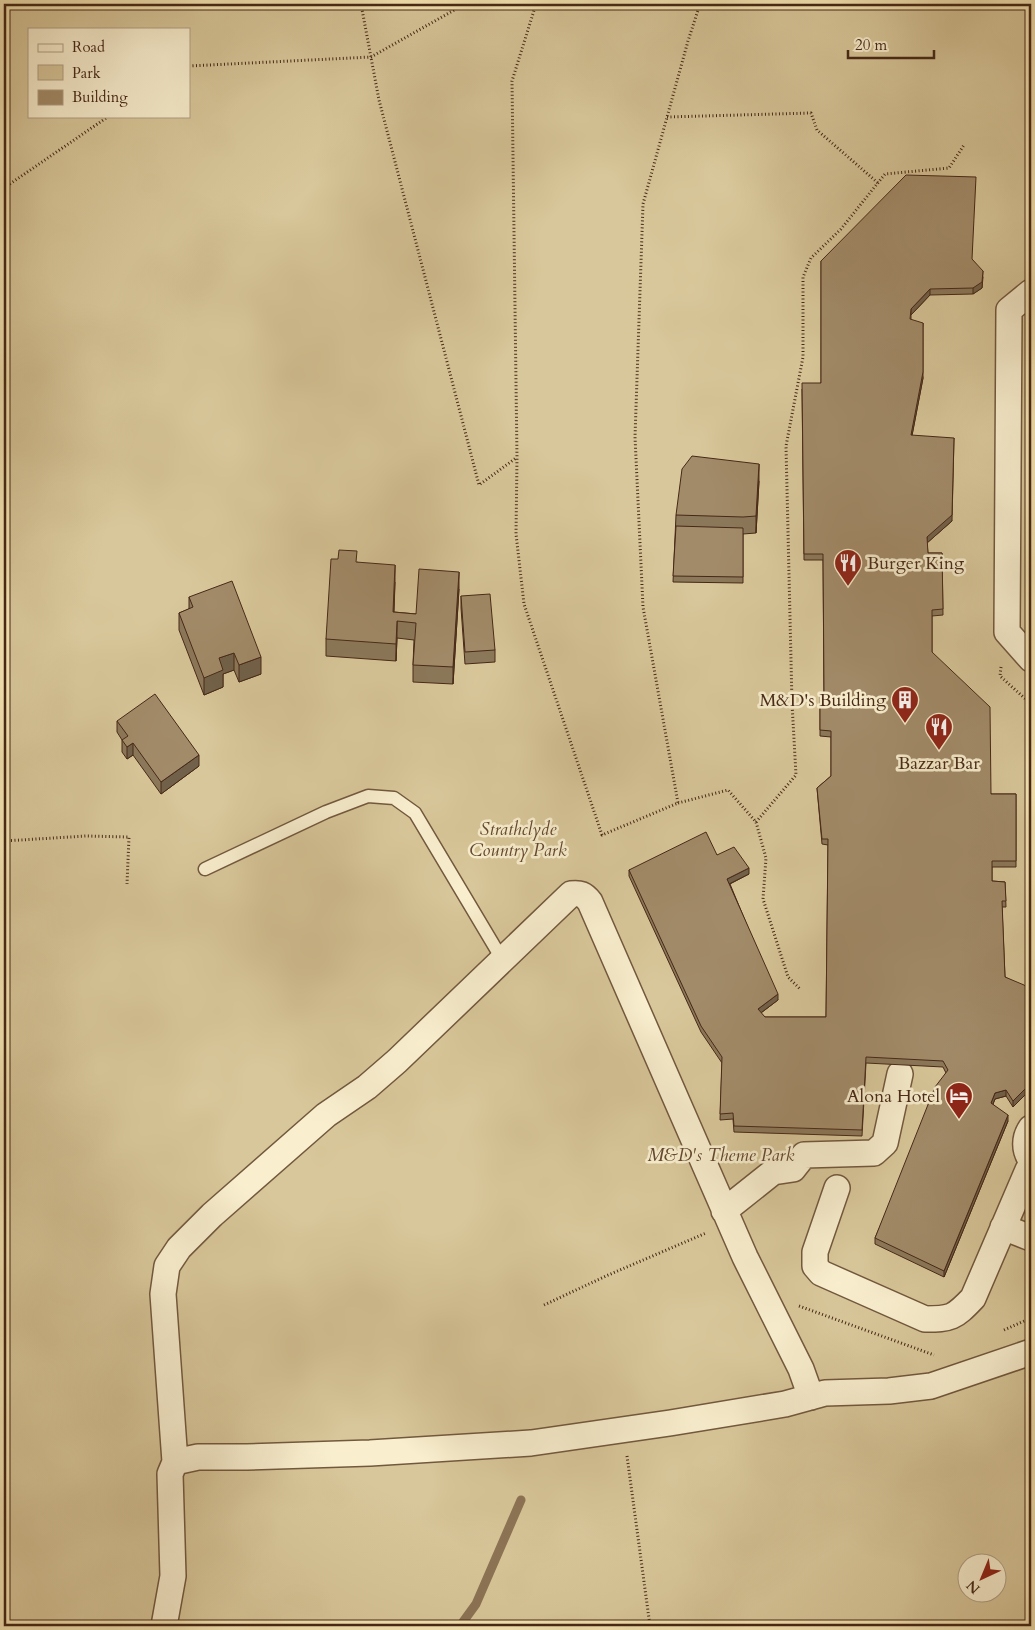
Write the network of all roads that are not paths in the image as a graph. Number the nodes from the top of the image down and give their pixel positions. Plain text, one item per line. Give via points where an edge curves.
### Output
1 (1031, 292) edge
2 (1031, 659) edge
3 (205, 869) dead end
4 (502, 959) junction
5 (900, 1074) dead end
6 (1031, 1128) edge
7 (1031, 1160) edge
8 (1031, 1166) edge
9 (837, 1188) dead end
10 (727, 1217) junction
11 (1003, 1226) junction
12 (1031, 1238) edge
13 (1031, 1352) edge
14 (811, 1397) junction
15 (175, 1462) junction
16 (164, 1626) edge

1 - 2 street via 1009,310 1007,632
3 - 4 lane via 326,812 368,796 394,798 415,813
4 - 10 street via 571,894 580,893 586,897
4 - 15 street via 397,1061 326,1116 212,1215 166,1266 163,1294
5 - 10 street via 885,1143 874,1153 804,1155 792,1169 773,1172
6 - 7 street via 1026,1149
8 - 11 street
9 - 11 street via 815,1252 815,1266 821,1273 925,1319 943,1319 958,1313 972,1298
10 - 14 street via 802,1369
11 - 12 street
13 - 14 street via 930,1386 825,1393
14 - 15 street via 785,1404 520,1444 370,1453 198,1457
15 - 16 street via 170,1474 172,1576

